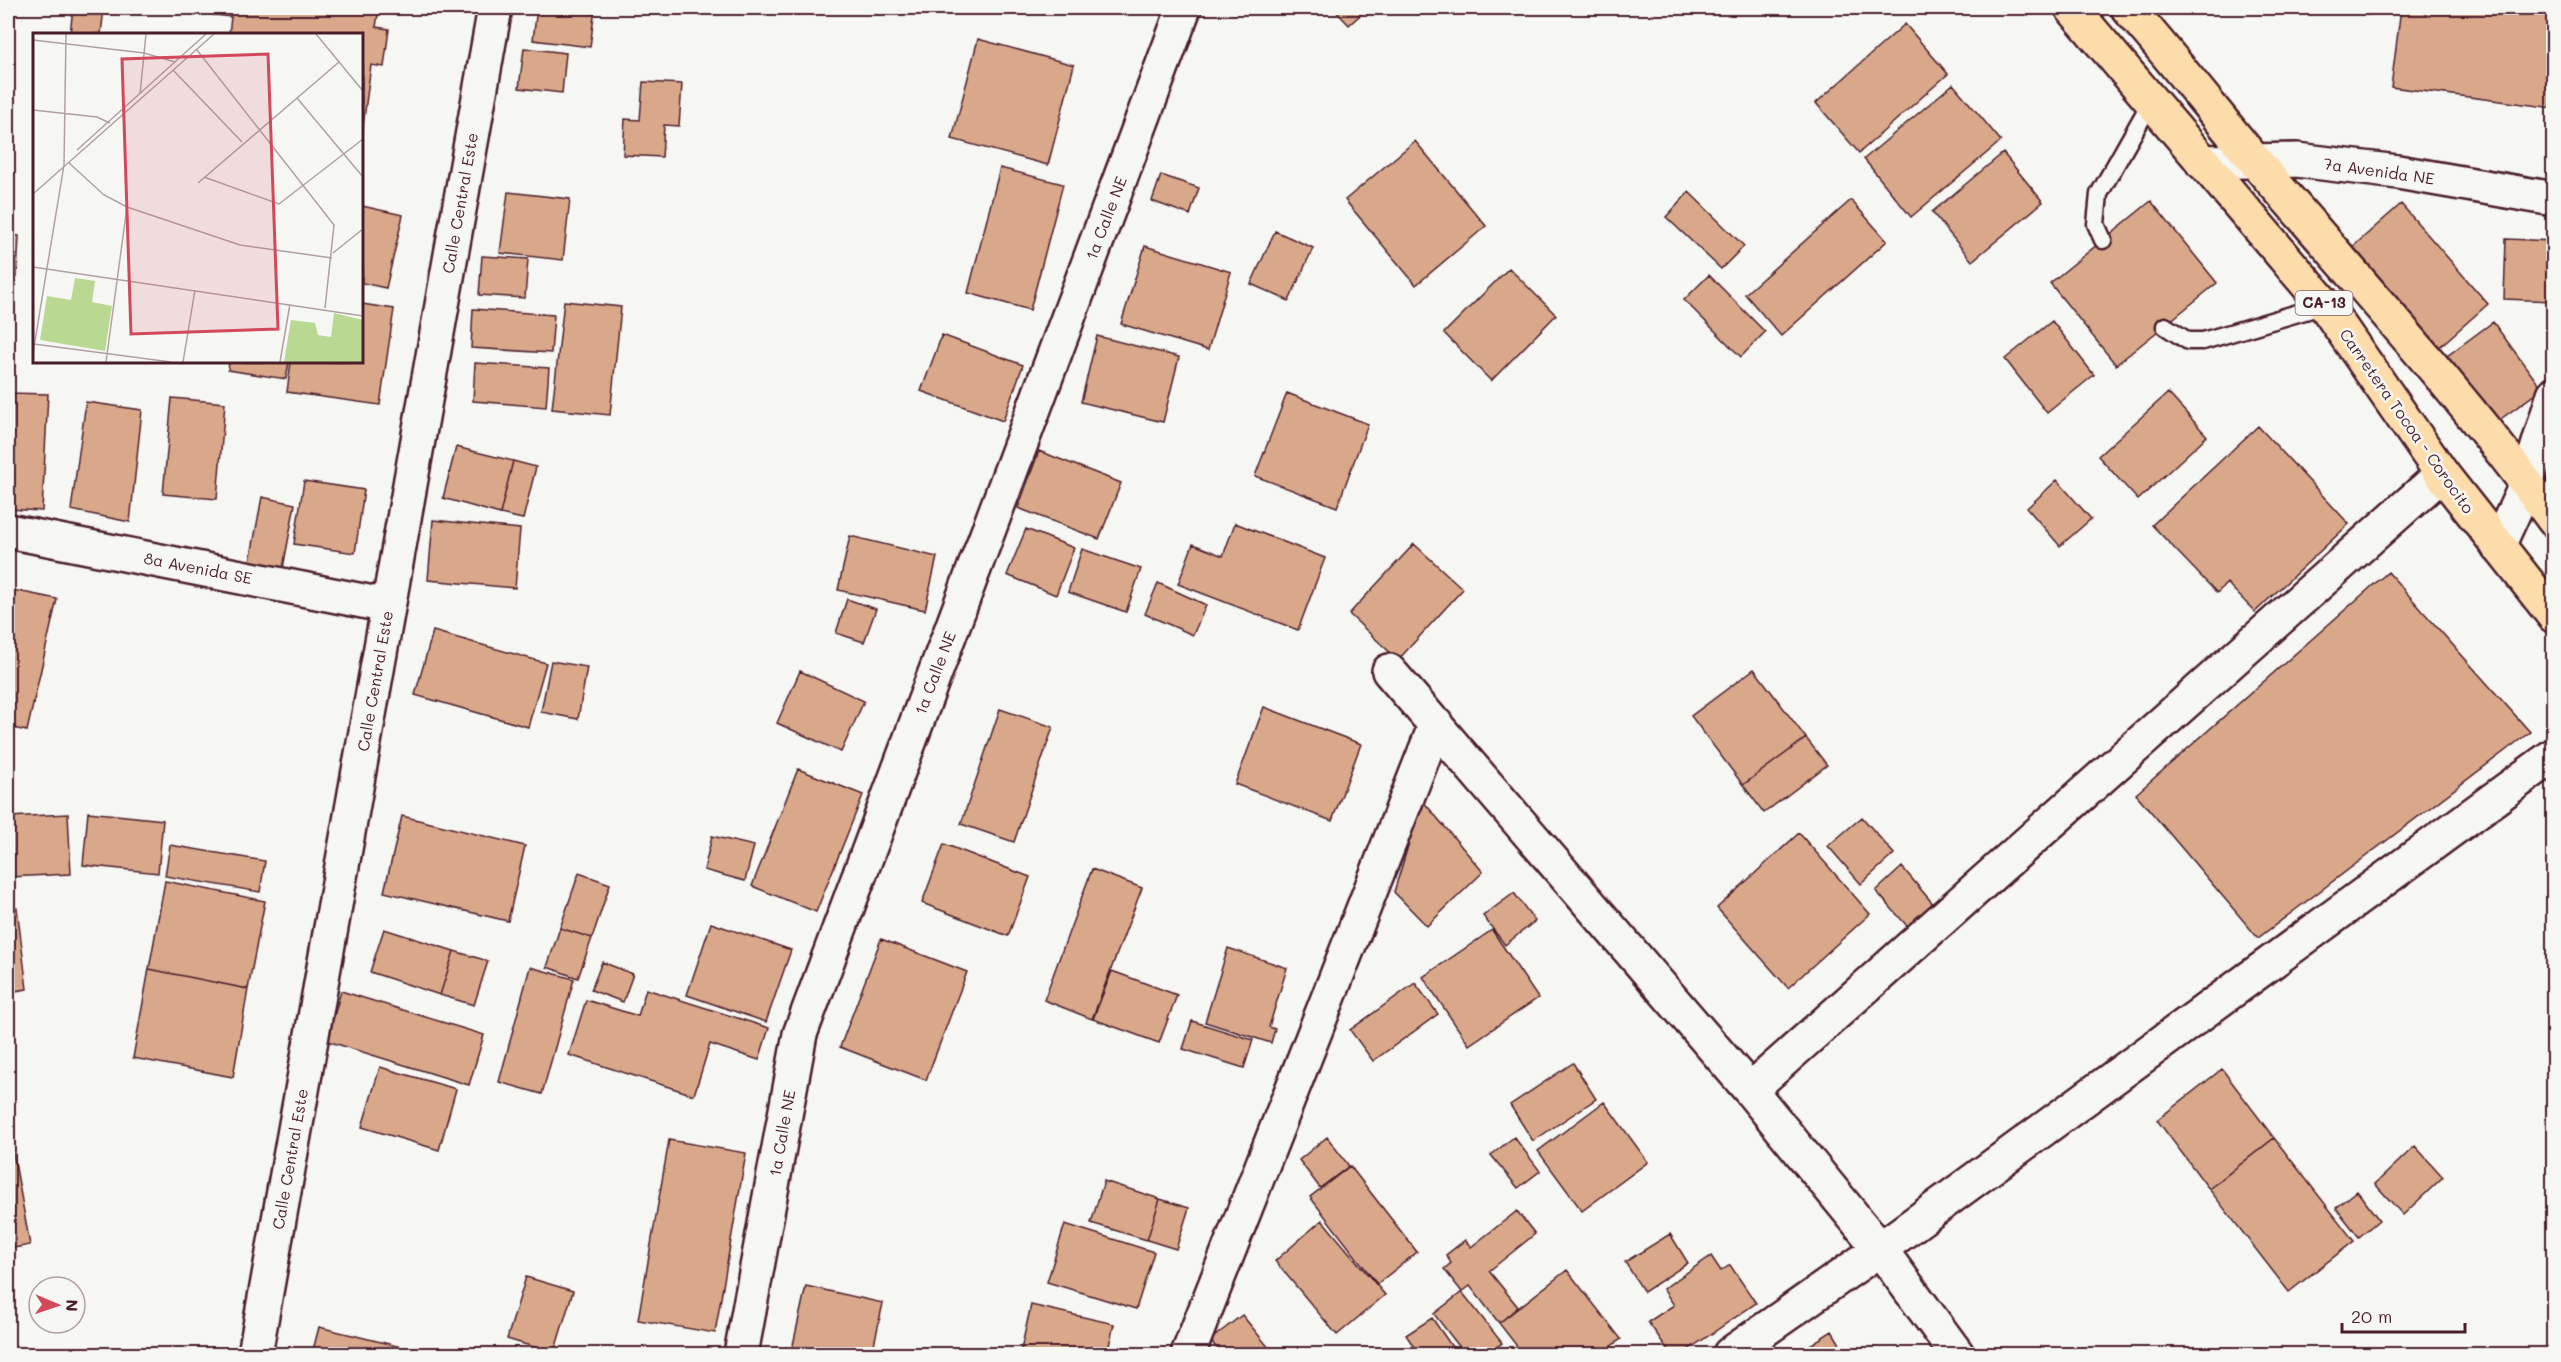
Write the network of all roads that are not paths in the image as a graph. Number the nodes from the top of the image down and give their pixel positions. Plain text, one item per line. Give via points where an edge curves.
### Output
1 (495, 8) edge
2 (1184, 8) edge
3 (2073, 8) edge
4 (2128, 8) edge
5 (2152, 100) junction
6 (2255, 160) junction
7 (2202, 162) junction
8 (2553, 199) edge
9 (2103, 240) dead end
10 (2325, 305) junction
11 (2165, 326) dead end
12 (2553, 394) edge
13 (2442, 474) junction
14 (2527, 483) junction
15 (2553, 520) edge
16 (8, 531) edge
17 (2498, 546) junction
18 (388, 606) junction
19 (2553, 616) edge
20 (1389, 671) dead end
21 (1436, 724) junction
22 (2553, 755) edge
23 (1750, 1090) junction
24 (1880, 1249) junction
25 (255, 1354) edge
26 (741, 1354) edge
27 (1188, 1354) edge
28 (1730, 1354) edge
29 (1956, 1354) edge

1 - 18 street, Calle Central Este
2 - 26 street, 1a Calle NE via 800,1034
3 - 5 main road, Carretera Tocoa - Corocito / CA-13
4 - 6 main road, CA-13
5 - 7 main road, Carretera Tocoa - Corocito / CA-13
5 - 9 lane via 2099,194 2096,224
6 - 7 street, 7a Avenida NE
6 - 8 street, 7a Avenida NE via 2297,160 2398,172
6 - 14 main road, CA-13
7 - 10 main road, Carretera Tocoa - Corocito / CA-13
10 - 11 lane via 2203,341 2188,341
10 - 13 main road, Carretera Tocoa - Corocito / CA-13
12 - 14 street
13 - 17 main road, Carretera Tocoa - Corocito / CA-13
13 - 23 street
14 - 15 main road, CA-13
14 - 17 street
16 - 18 street, 8a Avenida SE
17 - 19 main road, Carretera Tocoa - Corocito / CA-13
18 - 25 street, Calle Central Este
20 - 21 street
21 - 23 street
21 - 27 street
22 - 24 street
23 - 24 street
24 - 28 street
24 - 29 street

